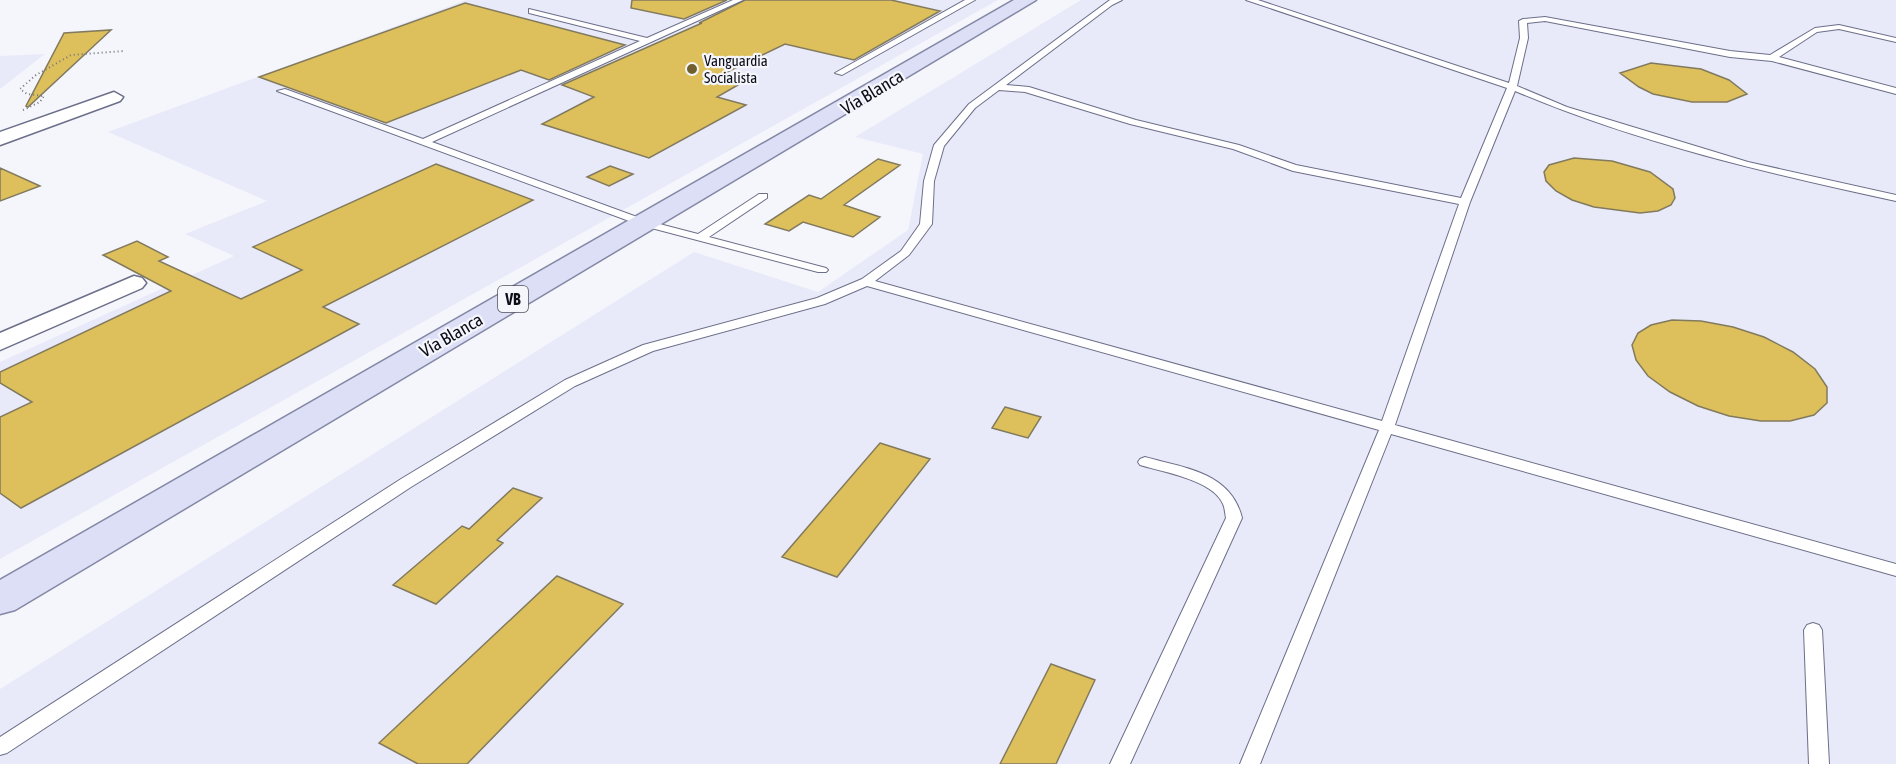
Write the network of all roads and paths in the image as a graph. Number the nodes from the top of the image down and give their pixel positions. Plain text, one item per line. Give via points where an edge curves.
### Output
1 (739, 0) edge
2 (971, 0) edge
3 (1027, 0) edge
4 (1118, 0) edge
5 (1250, 0) edge
6 (532, 11) dead end
7 (1896, 40) edge
8 (648, 41) junction
9 (124, 51) dead end
10 (1772, 58) junction
11 (839, 73) dead end
12 (997, 87) junction
13 (1512, 87) junction
14 (282, 91) dead end
15 (1896, 91) edge
16 (114, 97) dead end
17 (17, 113) dead end
18 (0, 139) edge
19 (424, 142) junction
20 (763, 196) dead end
21 (1896, 198) edge
22 (1465, 202) junction
23 (644, 223) junction
24 (699, 238) junction
25 (822, 270) dead end
26 (866, 282) junction
27 (134, 283) dead end
28 (0, 342) edge
29 (1387, 427) junction
30 (1145, 462) dead end
31 (1896, 570) edge
32 (0, 599) edge
33 (1813, 630) dead end
34 (0, 747) edge
35 (1120, 764) edge
36 (1250, 764) edge
37 (1819, 764) edge

1 - 8 lane
2 - 11 lane
3 - 23 main road, Vía Blanca / VB
4 - 12 lane
5 - 13 lane
6 - 8 lane
7 - 10 lane via 1839,27 1815,30
8 - 19 lane
9 - 17 path via 71,55 36,75 20,89 44,96
10 - 13 lane via 1533,18 1523,21 1524,38
10 - 15 lane
12 - 22 lane via 1026,89 1133,122 1236,147 1293,168
12 - 26 lane via 972,106 939,145 929,181 926,224 905,253
13 - 21 lane via 1564,110 1746,165
13 - 22 lane
14 - 19 lane
16 - 18 street
19 - 23 lane
20 - 24 lane
22 - 29 lane
23 - 24 lane
23 - 32 main road, Vía Blanca / VB
24 - 25 lane
26 - 29 lane
26 - 34 lane via 821,301 648,348 570,383 396,489
27 - 28 street
29 - 31 lane
29 - 36 lane
30 - 35 lane via 1216,485 1234,506 1234,518
33 - 37 lane

